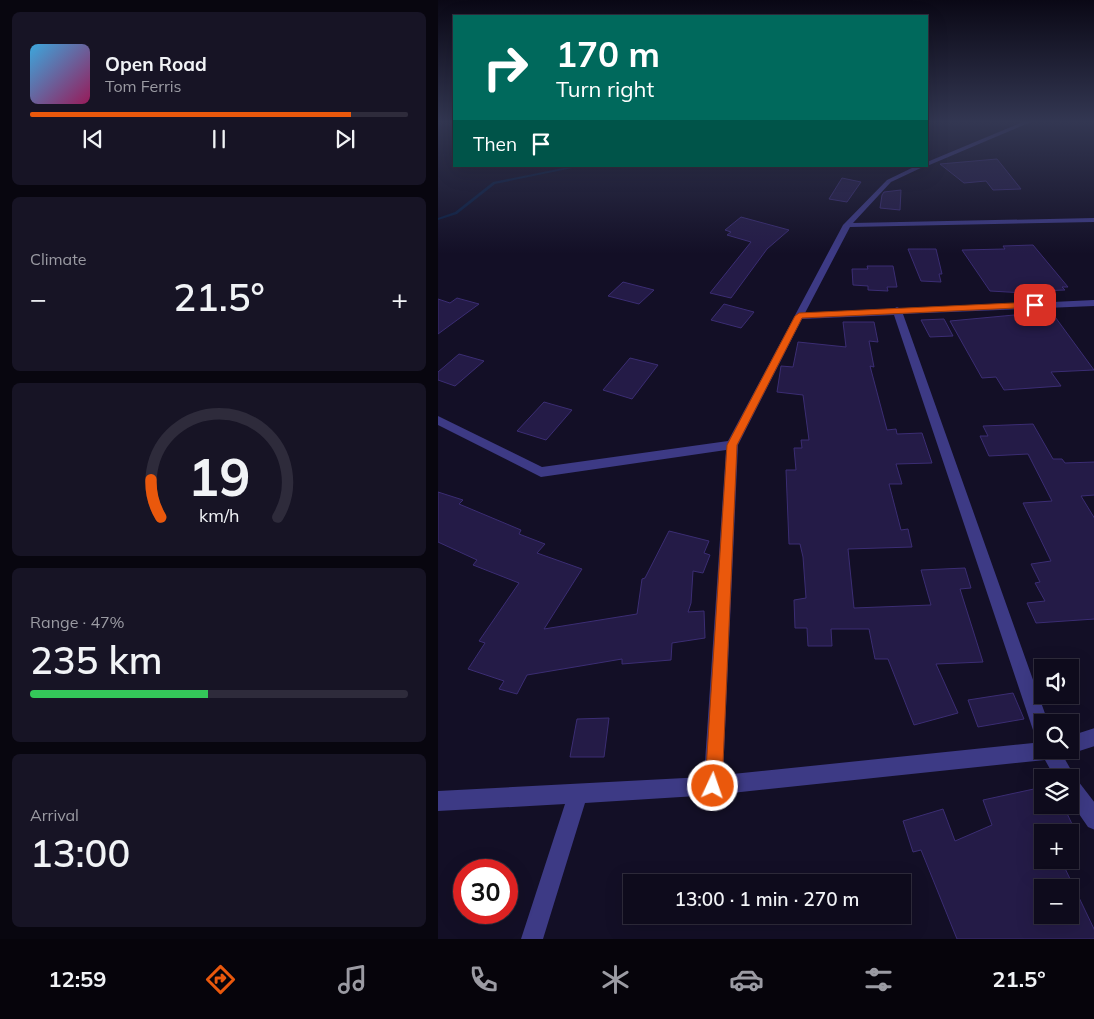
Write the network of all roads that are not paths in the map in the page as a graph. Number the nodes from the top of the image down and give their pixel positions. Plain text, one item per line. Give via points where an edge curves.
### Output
1 (920, 167) edge
2 (1094, 220) edge
3 (847, 225) junction
4 (1094, 303) edge
5 (897, 310) junction
6 (799, 316) junction
7 (438, 420) edge
8 (732, 445) junction
9 (1036, 714) edge
10 (1094, 737) edge
11 (1079, 742) edge
12 (1034, 752) edge
13 (713, 786) junction
14 (578, 794) junction
15 (1079, 798) edge
16 (438, 801) edge
17 (1094, 820) edge
18 (532, 939) edge

1 - 3 street via 889,181
2 - 3 street
3 - 6 street
4 - 5 street
5 - 6 street
5 - 9 street
6 - 8 street
7 - 8 street via 541,472
8 - 13 street
10 - 11 street
12 - 13 street
13 - 14 street
14 - 16 street
14 - 18 street
15 - 17 street

